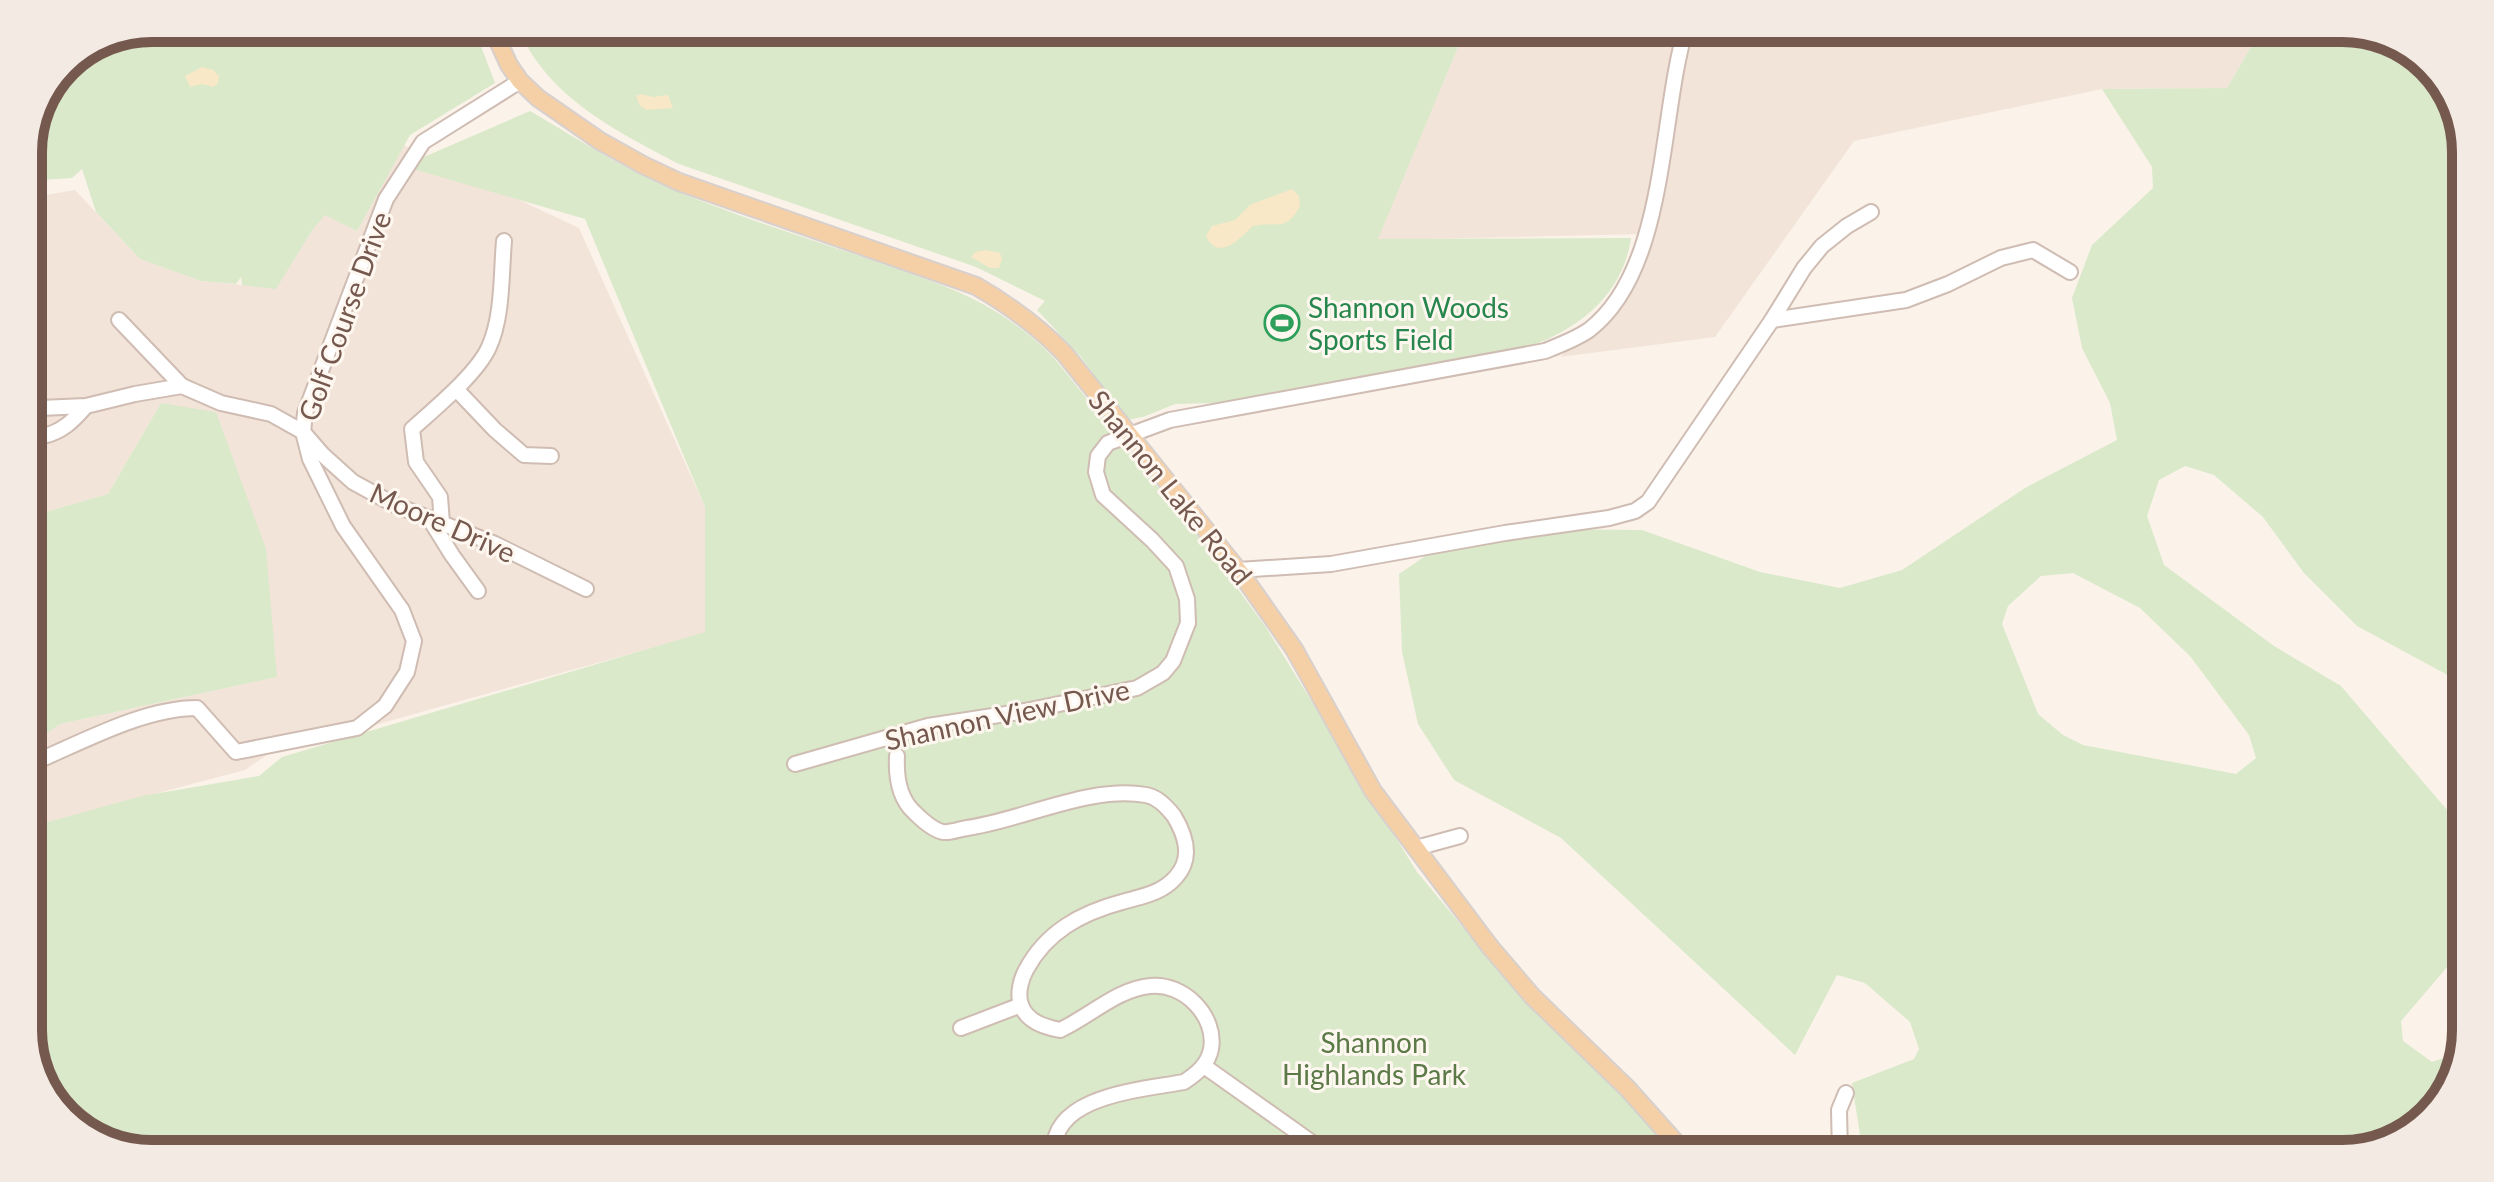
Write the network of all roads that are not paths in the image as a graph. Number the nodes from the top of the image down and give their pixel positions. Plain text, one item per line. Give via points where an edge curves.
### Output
1 (498, 42) edge
2 (1682, 42) edge
3 (520, 81) junction
4 (1871, 212) dead end
5 (504, 241) dead end
6 (2070, 272) dead end
7 (119, 320) dead end
8 (1772, 320) junction
9 (182, 386) junction
10 (456, 389) junction
11 (86, 406) dead end
12 (303, 432) junction
13 (1129, 436) junction
14 (551, 456) dead end
15 (436, 520) junction
16 (1238, 570) junction
17 (586, 589) dead end
18 (478, 591) dead end
19 (889, 738) junction
20 (42, 758) edge
21 (795, 764) dead end
22 (1460, 836) dead end
23 (1416, 848) junction
24 (1021, 1005) junction
25 (961, 1028) dead end
26 (1204, 1066) junction
27 (1846, 1093) dead end
28 (1054, 1140) edge
29 (1308, 1140) edge
30 (1674, 1140) edge
31 (1840, 1140) edge

1 - 3 main road, Shannon Lake Road
2 - 13 street, Shannon View Drive via 1647,234 1623,290 1589,330 1545,351 1170,420
3 - 12 street, Golf Course Drive via 423,142 386,199 305,413
3 - 13 main road, Shannon Lake Road via 566,119 667,176 948,275 1001,300 1064,353
4 - 8 street via 1822,246
5 - 10 street via 489,350
6 - 8 street via 2033,250 2001,258 1906,300
7 - 9 street
8 - 16 street via 1648,502 1635,511 1331,564
9 - 11 street
9 - 12 street, Moore Drive via 221,403 271,414
10 - 14 street via 524,455
10 - 15 street via 412,429 416,462 440,497
12 - 15 street, Moore Drive via 353,482
12 - 20 street, Golf Course Drive via 310,459 343,526 402,610 414,641 407,672 385,706 357,728 236,752 197,708 178,708 90,736
13 - 16 main road, Shannon Lake Road
13 - 19 street, Shannon View Drive via 1108,443 1098,456 1096,472 1103,495 1176,566 1188,623 1173,661 1137,688 928,726
15 - 17 street, Moore Drive
15 - 18 street via 452,555
16 - 23 main road, Shannon Lake Road via 1294,649 1373,791
19 - 21 street, Shannon View Drive
19 - 24 street via 906,803 942,832 1120,794 1149,795 1167,806 1180,826 1187,846 1178,875 1165,888 1060,928 1022,977
22 - 23 street
23 - 30 main road, Shannon Lake Road via 1533,997
24 - 25 street
24 - 26 street via 1042,1026 1060,1030 1135,989 1175,989 1202,1010 1212,1047
26 - 28 street via 1184,1082 1085,1105 1067,1117
26 - 29 street
27 - 31 street via 1839,1110

